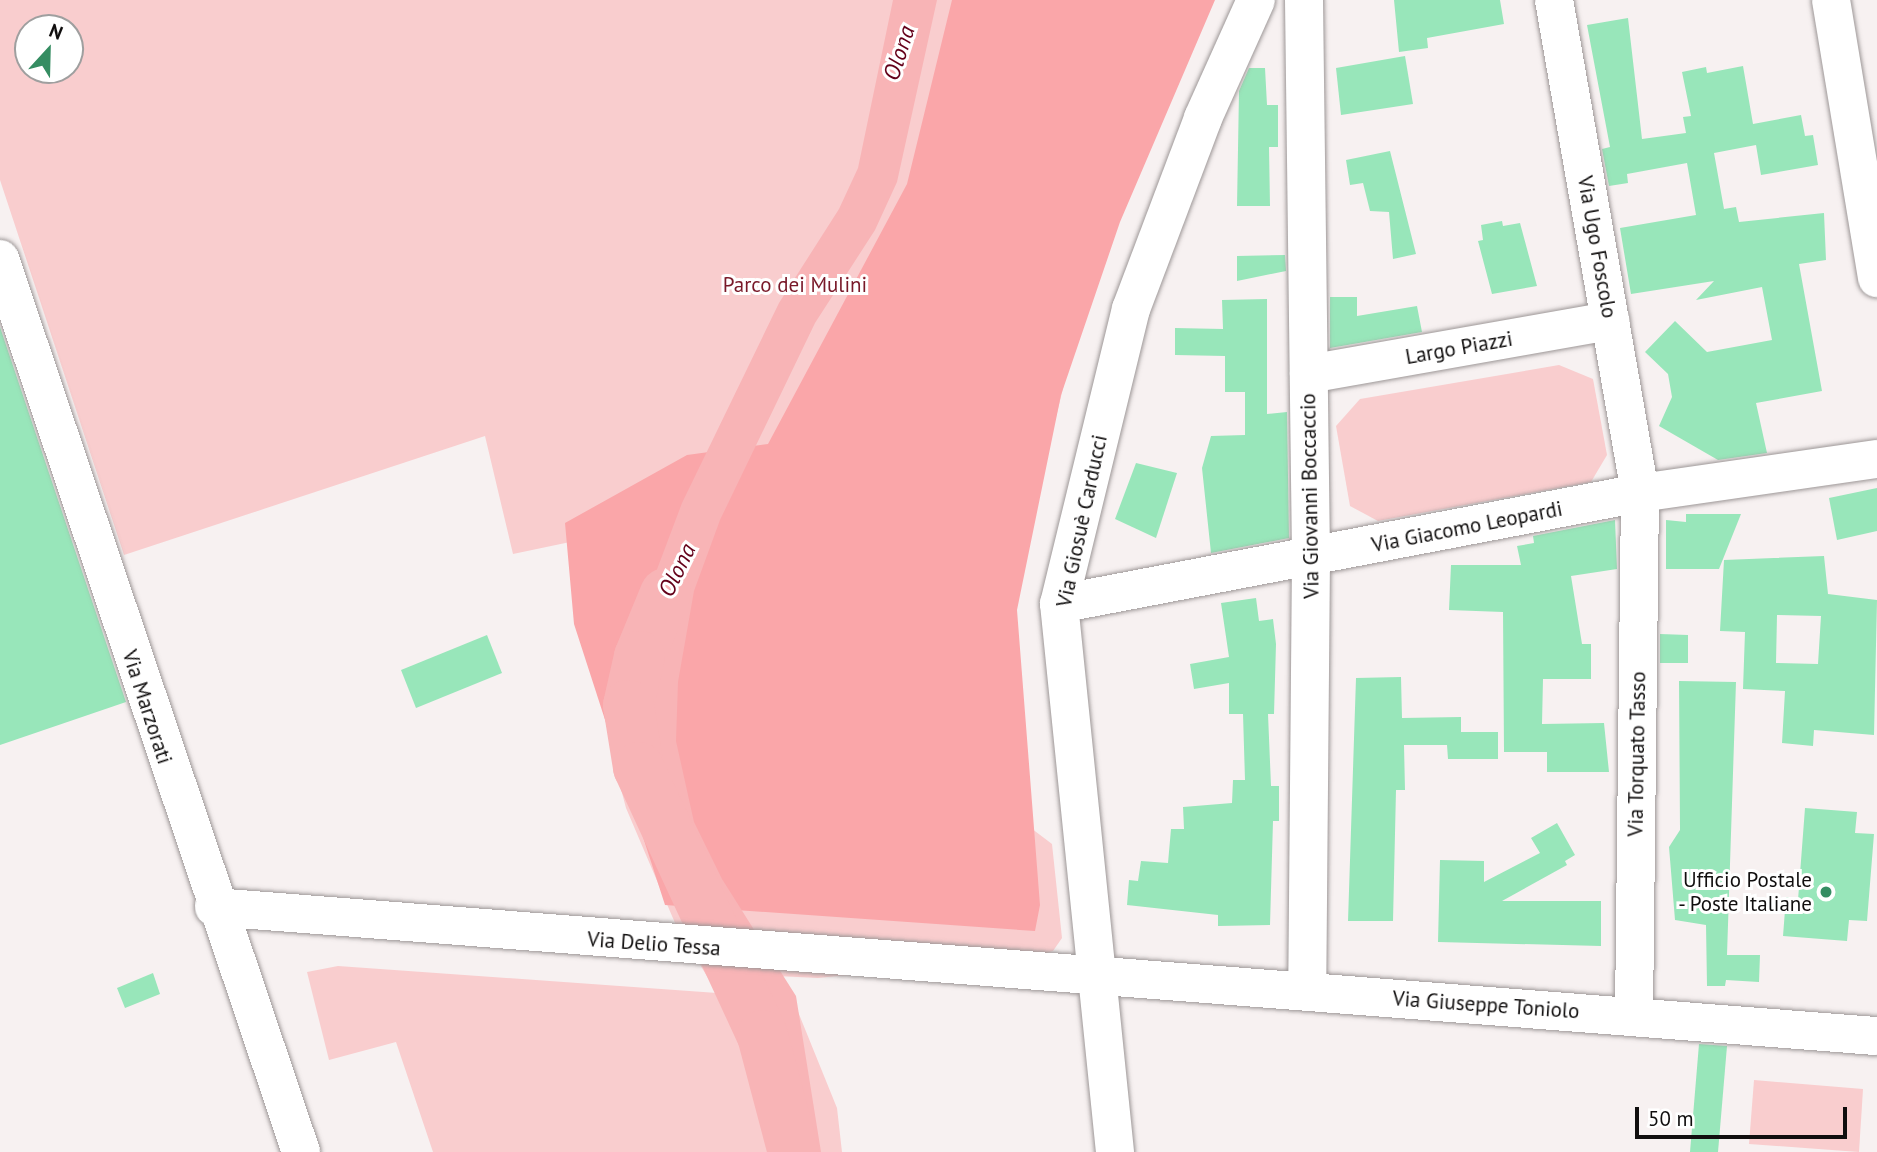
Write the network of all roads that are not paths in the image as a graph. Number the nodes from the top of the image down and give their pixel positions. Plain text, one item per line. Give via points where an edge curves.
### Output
1 (1256, 0) edge
2 (1304, 0) edge
3 (1554, 0) edge
4 (1831, 0) edge
5 (0, 259) edge
6 (1877, 278) edge
7 (1610, 321) junction
8 (1309, 374) junction
9 (1877, 459) edge
10 (1640, 493) junction
11 (1311, 557) junction
12 (1059, 604) junction
13 (214, 907) junction
14 (1094, 974) junction
15 (1307, 991) junction
16 (1634, 1014) junction
17 (1877, 1036) edge
18 (301, 1152) edge
19 (1115, 1152) edge

1 - 12 street, Via Giosuè Carducci via 1203,118 1131,309
2 - 8 street, Via Giovanni Boccaccio
3 - 7 street, Via Ugo Foscolo
4 - 6 street
5 - 13 street, Via Marzorati
7 - 8 street, Largo Piazzi
7 - 10 street, Via Ugo Foscolo
8 - 11 street, Via Giovanni Boccaccio
9 - 10 street, Via Giacomo Leopardi
10 - 11 street, Via Giacomo Leopardi
10 - 16 street, Via Torquato Tasso
11 - 12 street, Via Giacomo Leopardi
11 - 15 street, Via Giovanni Boccaccio
12 - 14 street, Via Giosuè Carducci
13 - 14 street, Via Delio Tessa via 660,945
13 - 18 street, Via Marzorati
14 - 15 street, Via Giuseppe Toniolo
14 - 19 street, Via Giosuè Carducci
15 - 16 street, Via Giuseppe Toniolo
16 - 17 street, Via Giuseppe Toniolo

